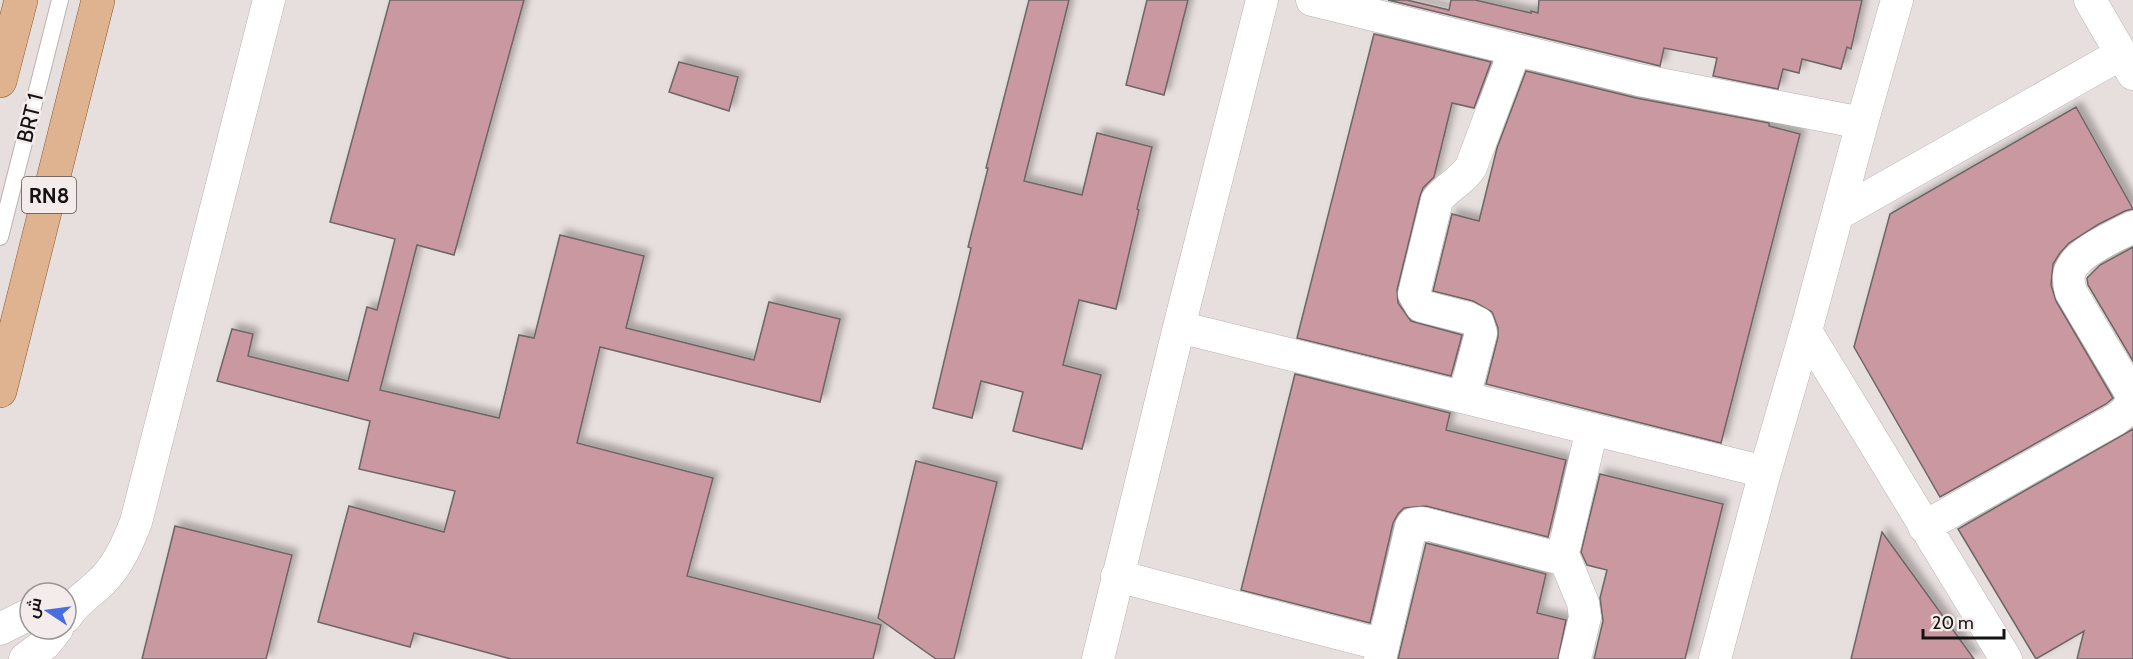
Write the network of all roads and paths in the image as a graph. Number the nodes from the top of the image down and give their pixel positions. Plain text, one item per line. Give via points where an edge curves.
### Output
1 (21, 0) edge
2 (60, 0) edge
3 (98, 0) edge
4 (269, 0) edge
5 (1262, 0) edge
6 (1312, 0) edge
7 (1897, 0) edge
8 (2090, 0) edge
9 (1344, 4) edge
10 (1515, 50) junction
11 (2127, 64) edge
12 (0, 81) edge
13 (1862, 123) junction
14 (1838, 214) junction
15 (2133, 227) edge
16 (0, 237) edge
17 (1179, 327) junction
18 (1806, 331) junction
19 (0, 391) edge
20 (1464, 397) junction
21 (1592, 429) junction
22 (1765, 472) junction
23 (1924, 527) junction
24 (1562, 552) junction
25 (1117, 576) junction
26 (78, 603) edge
27 (18, 620) edge
28 (0, 628) edge
29 (47, 641) edge
30 (1382, 652) edge
31 (25, 659) edge
32 (1098, 659) edge
33 (1575, 659) edge
34 (1715, 659) edge
35 (2006, 659) edge

1 - 12 main road
2 - 16 lane, BRT 1
3 - 19 main road, RN8
4 - 26 street via 136,522 117,563
5 - 17 street
6 - 9 street
7 - 13 street
8 - 11 street
9 - 10 street
10 - 13 street via 1639,80
10 - 20 street via 1471,167 1465,178 1437,200 1414,294 1421,306 1478,323 1480,333
11 - 14 street
13 - 14 street
14 - 18 street
15 - 23 street via 2079,259 2070,270 2069,282 2071,292 2132,395 2127,411
17 - 20 street
17 - 25 street
18 - 22 street
18 - 23 street
20 - 21 street
21 - 22 street
21 - 24 street
22 - 34 street
23 - 35 street
24 - 30 street via 1554,556 1413,524
24 - 33 street via 1584,610
25 - 30 street
25 - 32 street
27 - 28 street
29 - 31 street

